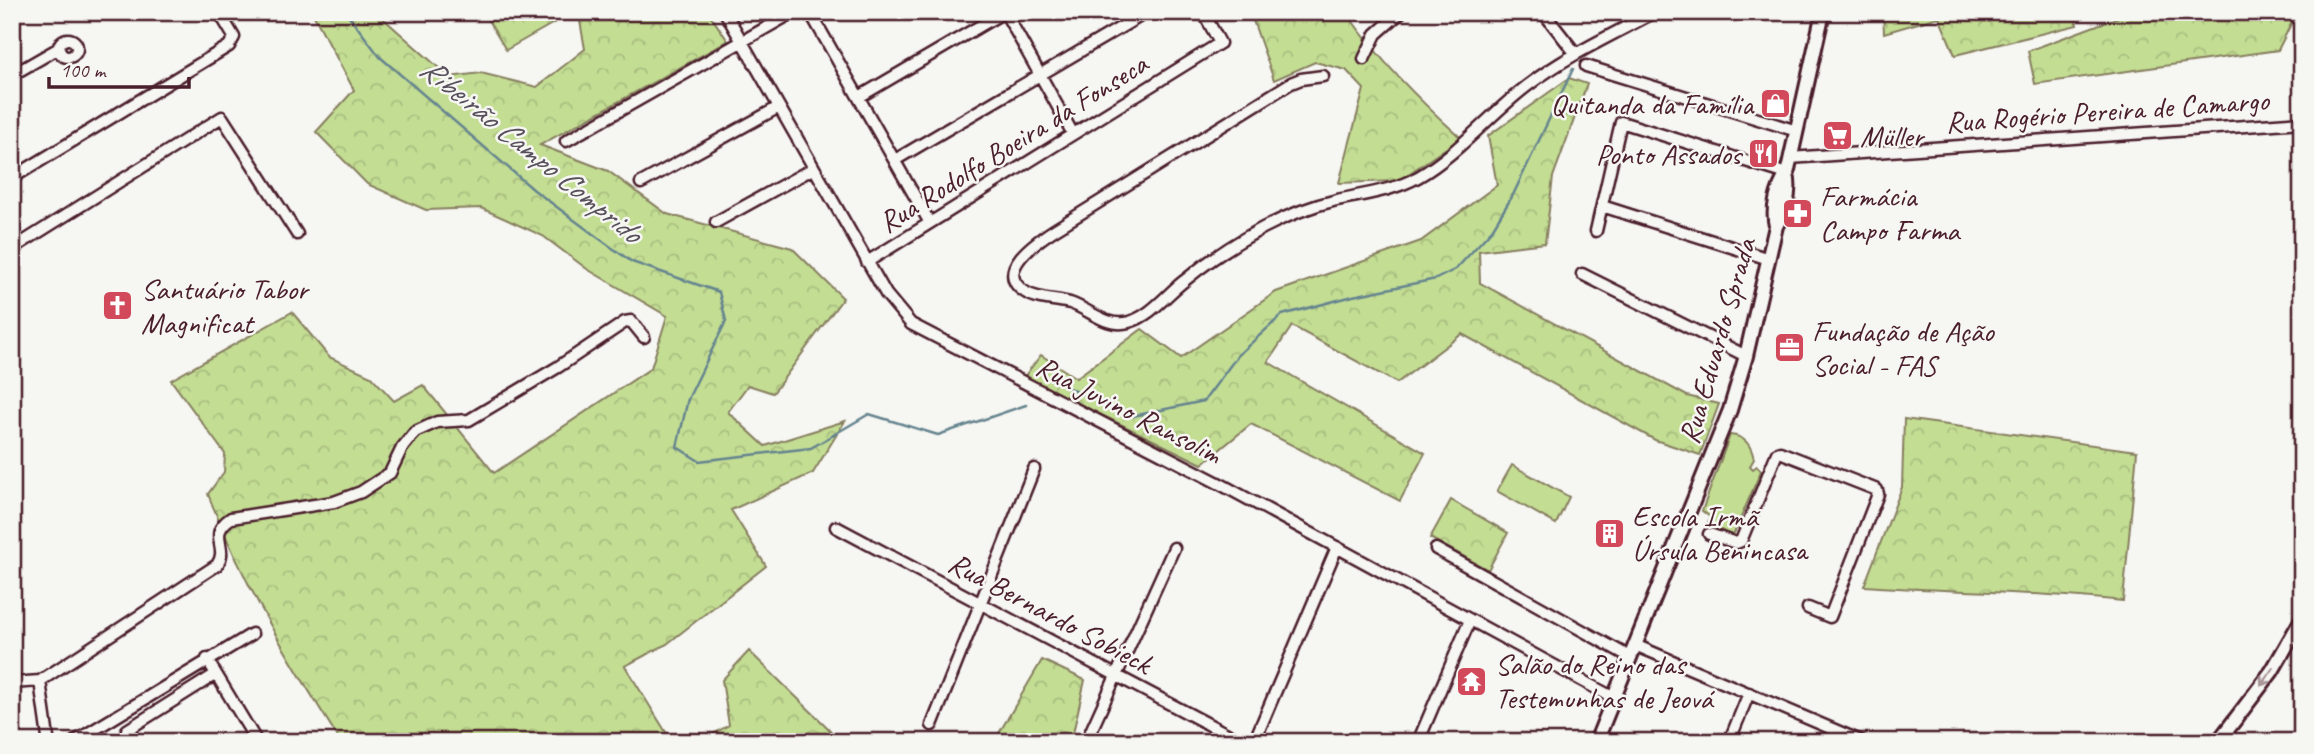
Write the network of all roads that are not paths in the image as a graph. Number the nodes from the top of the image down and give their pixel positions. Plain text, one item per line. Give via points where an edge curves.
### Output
1 (219, 12) edge
2 (725, 12) edge
3 (794, 12) edge
4 (810, 12) edge
5 (1005, 12) edge
6 (1147, 12) edge
7 (1203, 12) edge
8 (1401, 12) edge
9 (1543, 12) edge
10 (1655, 12) edge
11 (1823, 12) edge
12 (742, 42) junction
13 (59, 48) dead end
14 (1576, 54) junction
15 (1364, 59) dead end
16 (1586, 66) dead end
17 (12, 75) edge
18 (1040, 75) junction
19 (1323, 76) dead end
20 (859, 97) junction
21 (779, 107) junction
22 (2302, 122) edge
23 (1797, 131) junction
24 (1073, 134) junction
25 (566, 141) dead end
26 (1790, 158) junction
27 (895, 160) junction
28 (814, 168) junction
29 (1787, 174) junction
30 (12, 178) edge
31 (641, 183) dead end
32 (1602, 206) junction
33 (716, 222) dead end
34 (930, 223) junction
35 (1596, 231) dead end
36 (296, 234) dead end
37 (12, 249) edge
38 (1769, 259) junction
39 (867, 262) junction
40 (1582, 274) dead end
41 (644, 337) dead end
42 (1746, 356) junction
43 (1034, 469) dead end
44 (836, 527) dead end
45 (1709, 534) dead end
46 (1337, 547) junction
47 (1174, 548) dead end
48 (1436, 549) dead end
49 (979, 603) junction
50 (1808, 608) dead end
51 (2302, 619) edge
52 (1470, 620) junction
53 (252, 634) dead end
54 (1633, 651) junction
55 (207, 659) junction
56 (216, 674) junction
57 (1116, 675) junction
58 (40, 681) junction
59 (12, 683) edge
60 (164, 686) junction
61 (1749, 693) junction
62 (150, 694) junction
63 (1614, 698) junction
64 (174, 701) junction
65 (160, 709) junction
66 (932, 724) dead end
67 (48, 738) dead end
68 (1861, 741) edge
69 (74, 742) edge
70 (134, 742) edge
71 (257, 742) edge
72 (1086, 742) edge
73 (1242, 742) edge
74 (1254, 742) edge
75 (1418, 742) edge
76 (1596, 742) edge
77 (1729, 742) edge
78 (2218, 742) edge

1 - 30 street via 234,37 229,46
2 - 12 street, Rua Juvino Ransolim
3 - 12 street
4 - 20 street
5 - 18 street
5 - 20 street
6 - 18 street
7 - 24 street, Rua Rodolfo Boeira da Fonseca via 1220,43
8 - 15 street via 1376,34
9 - 14 street
10 - 14 street
11 - 23 main road, Rua Eduardo Sprada
12 - 21 street, Rua Juvino Ransolim
12 - 25 street
13 - 17 street
14 - 19 street via 1530,83 1417,177 1402,185 1313,207 1264,227 1202,266 1139,318 1108,322 1074,304 1033,296 1017,285 1013,276 1018,259 1054,230 1291,83
16 - 23 street
18 - 24 street
18 - 27 street
20 - 27 street
21 - 28 street, Rua Juvino Ransolim
21 - 31 street
22 - 26 street, Rua Rogério Pereira de Camargo
23 - 26 main road, Rua Eduardo Sprada
24 - 34 street, Rua Rodolfo Boeira da Fonseca
26 - 29 main road, Rua Eduardo Sprada
27 - 34 street
28 - 33 street
28 - 39 street, Rua Juvino Ransolim
29 - 32 street via 1620,122
29 - 38 main road, Rua Eduardo Sprada via 1773,215 1776,226
32 - 35 street
32 - 38 street
34 - 39 street, Rua Rodolfo Boeira da Fonseca
36 - 37 street via 222,117
38 - 42 main road, Rua Eduardo Sprada
39 - 46 street, Rua Juvino Ransolim via 893,304 921,331
40 - 42 street
41 - 58 street via 631,321 625,322 469,419 426,425 408,438 390,472 348,498 231,518 218,531 222,556 217,565
42 - 54 main road, Rua Eduardo Sprada via 1722,430
43 - 49 street
44 - 49 street, Rua Bernardo Sobieck
45 - 50 street via 1736,544 1741,541 1780,452 1877,490 1830,617
46 - 52 street, Rua Juvino Ransolim
46 - 74 street
47 - 57 street
48 - 54 street
49 - 57 street, Rua Bernardo Sobieck
49 - 66 street
51 -> 78 main road via 2272,671
52 - 63 street, Rua Juvino Ransolim
52 - 75 street
53 - 55 street
54 - 61 street
54 - 63 main road, Rua Eduardo Sprada
55 - 56 street
55 - 60 street
56 - 64 street
56 - 71 street
57 - 72 street
57 - 73 street, Rua Bernardo Sobieck
58 - 59 street
58 - 67 street
60 - 62 street
60 - 64 street
61 - 68 street
61 - 77 street
62 - 65 street
62 - 69 street
63 - 76 main road, Rua Eduardo Sprada
64 - 65 street
65 - 70 street via 127,730

